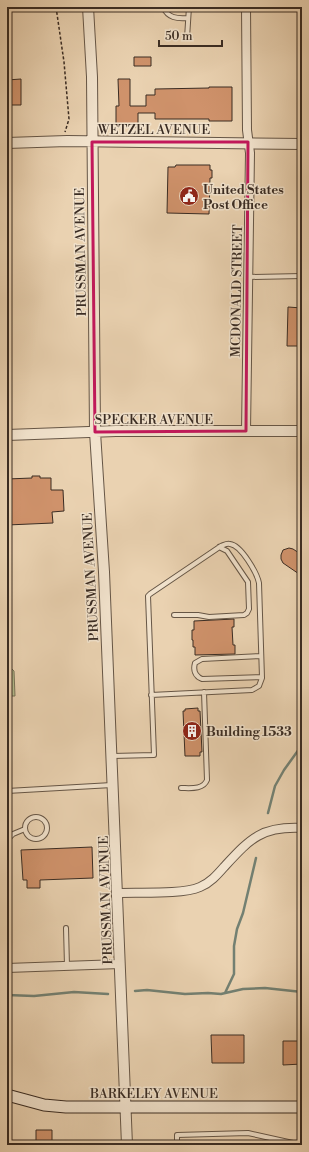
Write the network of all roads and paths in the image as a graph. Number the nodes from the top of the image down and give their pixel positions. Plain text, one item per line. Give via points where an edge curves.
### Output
1 (56, 7) edge
2 (88, 7) edge
3 (163, 7) edge
4 (188, 7) edge
5 (246, 7) edge
6 (188, 18) junction
7 (187, 38) dead end
8 (65, 132) dead end
9 (92, 142) junction
10 (248, 142) junction
11 (7, 143) edge
12 (302, 144) edge
13 (302, 276) edge
14 (248, 277) junction
15 (7, 354) edge
16 (9, 380) dead end
17 (302, 431) edge
18 (95, 432) junction
19 (246, 432) junction
20 (7, 435) edge
21 (219, 547) junction
22 (174, 615) dead end
23 (261, 656) junction
24 (262, 677) junction
25 (204, 692) junction
26 (152, 695) junction
27 (112, 756) junction
28 (113, 785) junction
29 (181, 788) dead end
30 (7, 791) edge
31 (25, 828) junction
32 (302, 828) edge
33 (7, 840) edge
34 (118, 893) junction
35 (66, 928) dead end
36 (120, 964) junction
37 (67, 966) junction
38 (7, 968) edge
39 (7, 1095) edge
40 (126, 1107) junction
41 (302, 1107) edge
42 (127, 1145) edge
43 (177, 1145) edge
44 (302, 1145) edge

1 - 8 path via 69,119
2 - 9 street, PRUSSMAN AVENUE
3 - 6 lane via 171,17
4 - 6 lane
5 - 10 street, MCDONALD STREET
6 - 7 lane
9 - 10 street, WETZEL AVENUE
9 - 11 street, WETZEL AVENUE
9 - 18 street, PRUSSMAN AVENUE
10 - 12 street, WETZEL AVENUE
10 - 14 street, MCDONALD STREET
13 - 14 lane
14 - 19 street, MCDONALD STREET
15 - 16 path
17 - 19 street, SPECKER AVENUE
18 - 19 street, SPECKER AVENUE
18 - 20 street, SPECKER AVENUE
18 - 27 street, PRUSSMAN AVENUE
21 - 22 lane via 227,551 248,582 248,613 208,617
21 - 23 lane via 229,543 236,546 257,574
21 - 26 lane via 148,596
23 - 24 lane
23 - 24 lane via 202,659 195,663 194,668 196,675 202,679
24 - 25 lane via 259,686 252,690
25 - 26 lane
25 - 29 lane via 207,782 199,788
26 - 27 lane via 154,755
27 - 28 street, PRUSSMAN AVENUE
28 - 30 lane
28 - 34 street, PRUSSMAN AVENUE
31 - 31 lane via 29,837 37,839 45,833 46,826 42,819 33,817 27,821
31 - 33 lane
32 - 34 street via 272,829 259,834 214,878 200,887 179,892
34 - 36 street, PRUSSMAN AVENUE
35 - 37 lane
36 - 37 street
36 - 40 street, PRUSSMAN AVENUE
37 - 38 street
39 - 40 main road, BARKELEY AVENUE via 44,1105
40 - 41 main road, BARKELEY AVENUE
40 - 42 street, PRUSSMAN AVENUE
43 - 44 lane via 177,1135 248,1133

